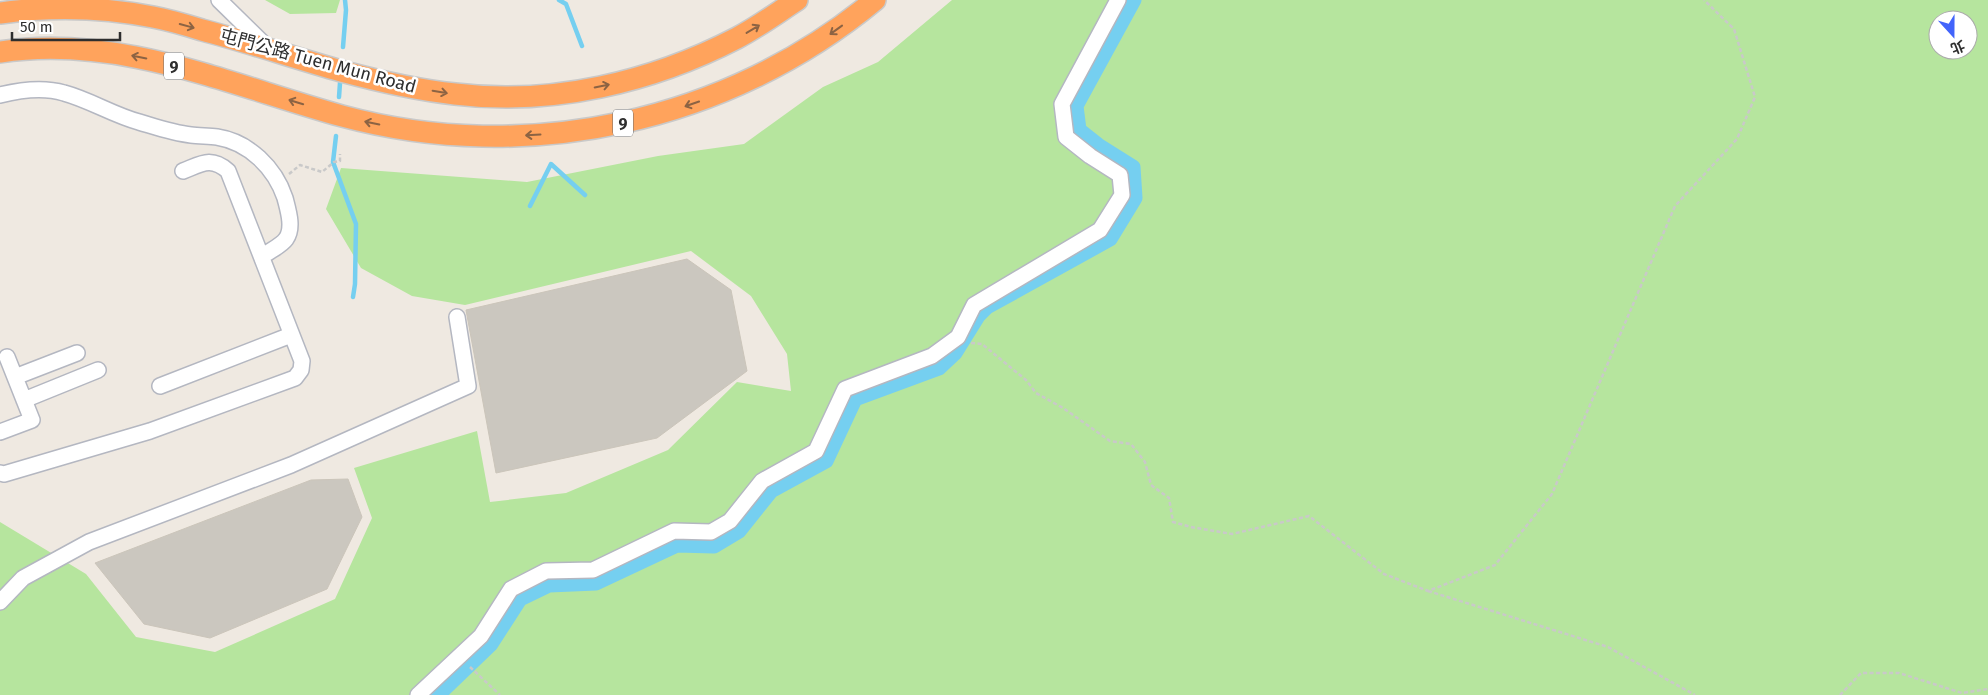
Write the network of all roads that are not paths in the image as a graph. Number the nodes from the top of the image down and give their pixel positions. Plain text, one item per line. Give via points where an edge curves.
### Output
1 (219, 0) edge
2 (797, 0) edge
3 (875, 0) edge
4 (1118, 0) edge
5 (0, 12) edge
6 (268, 48) junction
7 (0, 52) edge
8 (0, 95) edge
9 (182, 171) dead end
10 (262, 257) junction
11 (457, 317) dead end
12 (291, 335) junction
13 (77, 353) dead end
14 (7, 357) dead end
15 (98, 370) dead end
16 (15, 377) junction
17 (160, 386) dead end
18 (24, 400) junction
19 (0, 432) edge
20 (0, 474) edge
21 (0, 602) edge
22 (418, 695) edge

1 - 6 lane
6 -> 2 highway, 屯門公路 Tuen Mun Road / 9 via 341,70 443,92 486,96 543,95 621,82 664,70 738,37
3 -> 7 highway, 9 via 806,50 777,67 708,98 618,124 542,135 457,135 373,123 128,55 69,49
4 - 22 lane via 1062,104 1066,137 1120,175 1122,195 1100,230 974,305 958,337 932,356 845,388 816,452 762,481 730,521 710,532 674,531 593,570 546,571 511,589 481,636
5 -> 6 highway, 屯門公路 Tuen Mun Road / 9 via 61,7 104,10 154,17
8 - 10 lane via 34,90 64,93 118,116 190,135 218,137 252,152 279,183 289,212 290,231 286,239
9 - 10 lane via 207,161 228,171
10 - 12 lane via 285,301
11 - 21 lane via 468,386 291,465 89,542 23,578
12 - 17 lane
12 - 20 lane via 302,361 302,370 295,378 150,431
13 - 16 lane
14 - 16 lane
15 - 18 lane
16 - 18 lane
18 - 19 lane via 32,420

